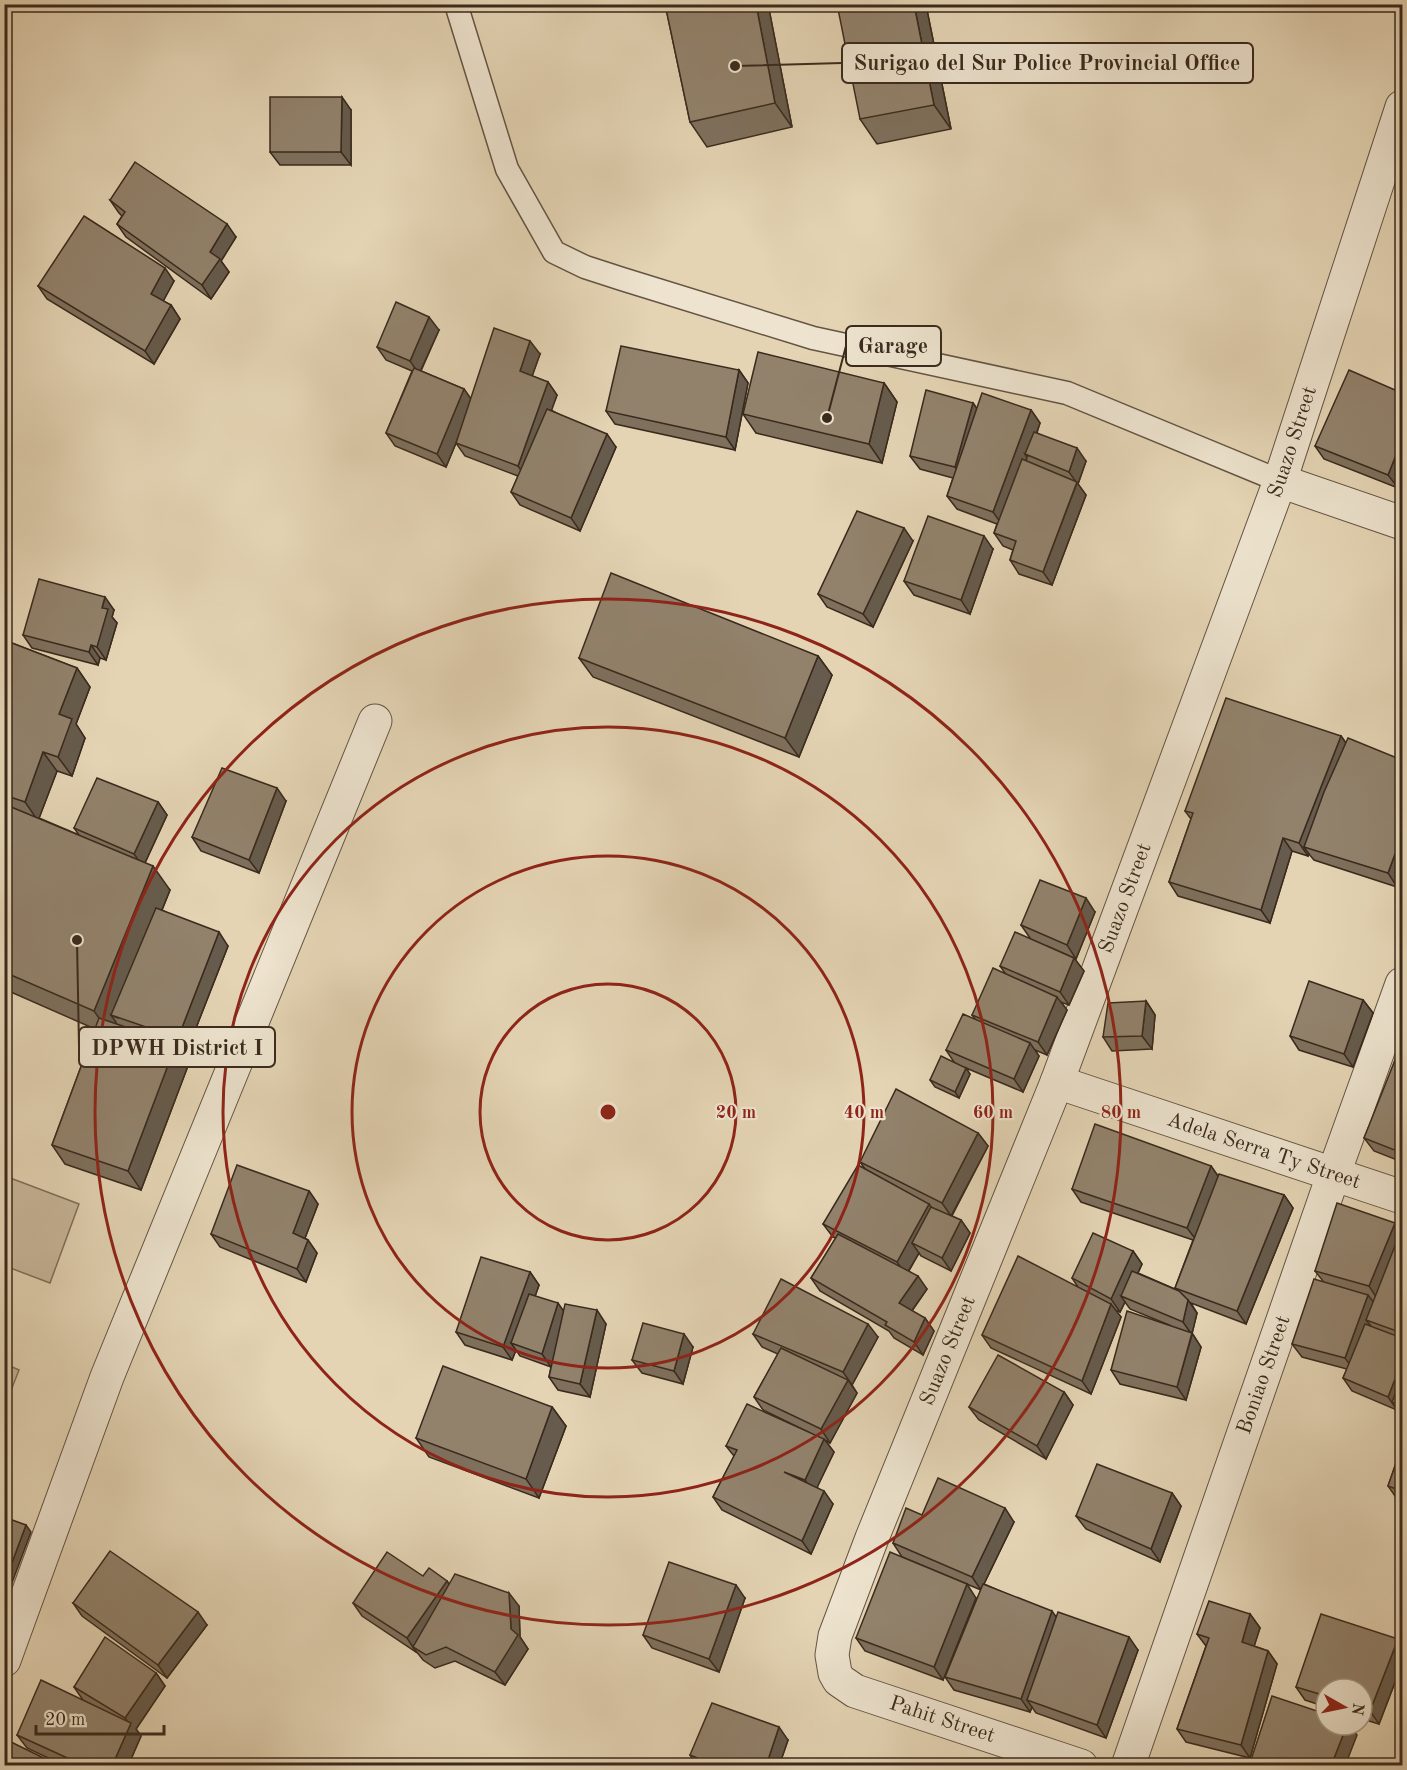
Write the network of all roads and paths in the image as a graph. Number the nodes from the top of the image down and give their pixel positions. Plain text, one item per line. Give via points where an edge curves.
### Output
1 (456, 4) edge
2 (1402, 107) edge
3 (1280, 481) junction
4 (1402, 523) edge
5 (375, 721) dead end
6 (1402, 984) edge
7 (1057, 1082) junction
8 (1334, 1173) junction
9 (1402, 1197) edge
10 (4, 1660) edge
11 (839, 1680) joint
12 (1081, 1766) edge
13 (1128, 1766) edge

1 - 3 lane via 507,169 554,252 585,267 813,338 1068,393
2 - 3 street, Suazo Street
3 - 4 street
3 - 7 street, Suazo Street
5 - 10 street via 107,1377
6 - 8 street, Boniao Street
7 - 8 street, Adela Serra Ty Street
7 - 11 street, Suazo Street via 835,1636 832,1655
8 - 9 street, Adela Serra Ty Street
8 - 13 street, Boniao Street
11 - 12 street, Pahit Street via 855,1691

